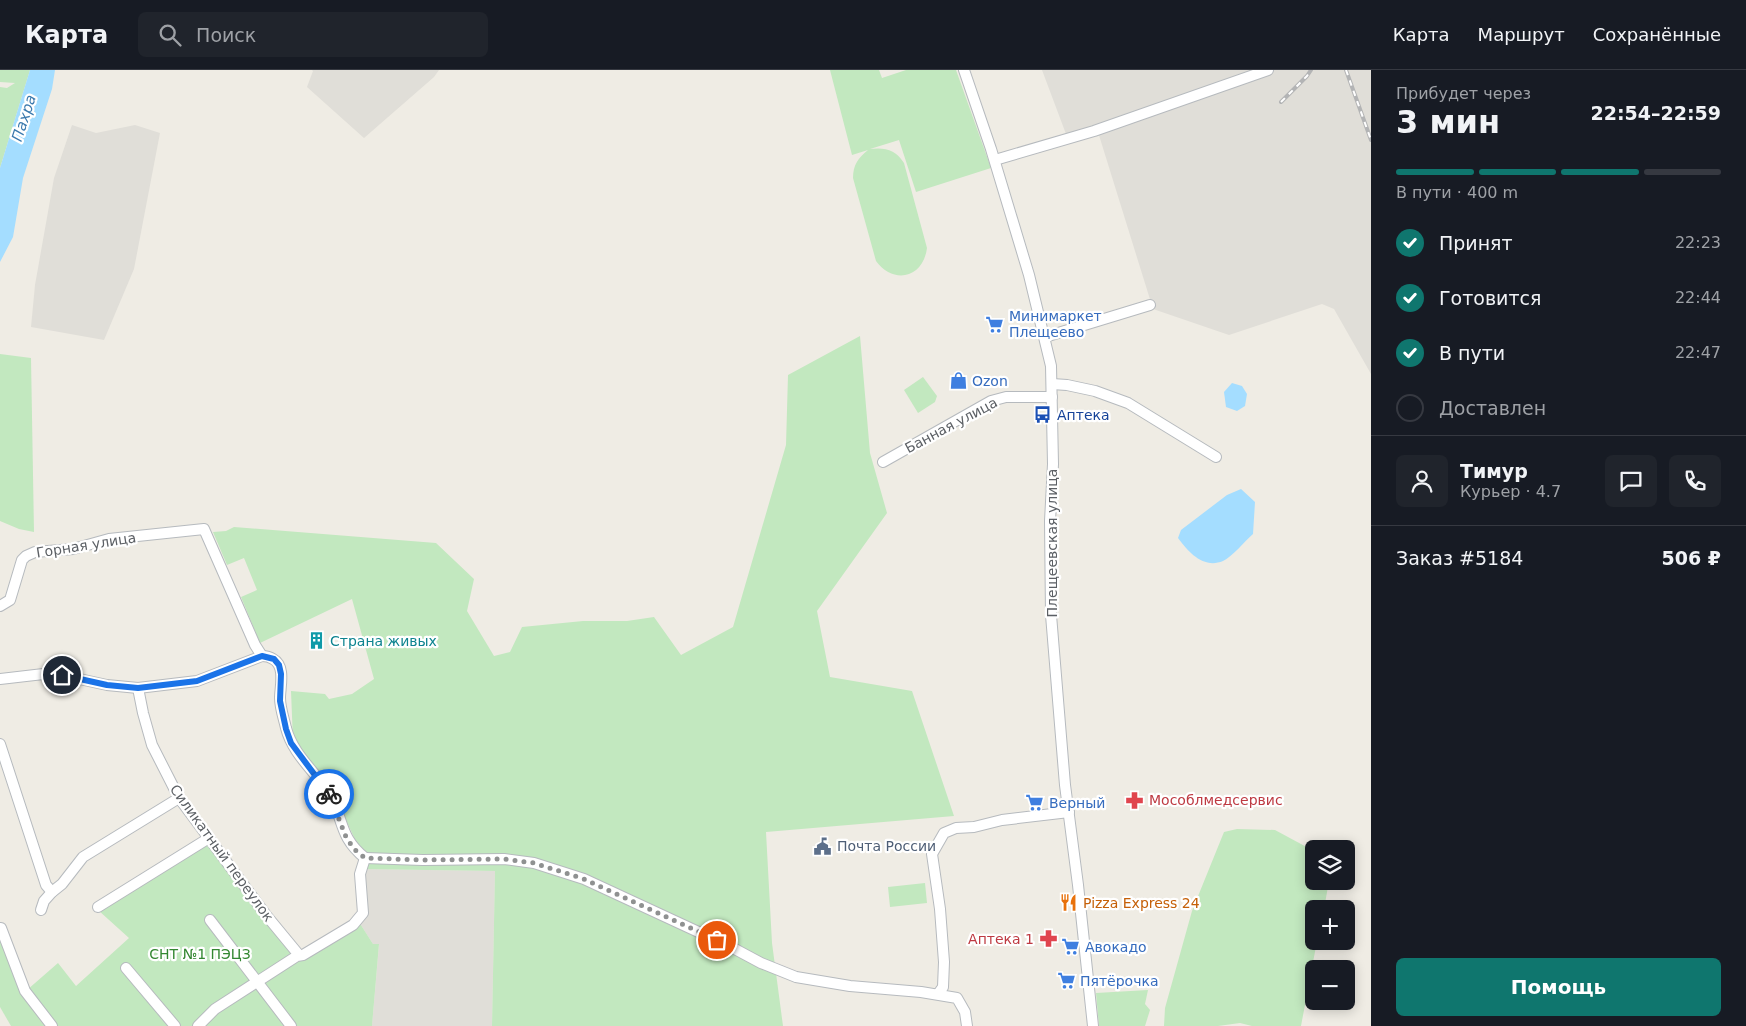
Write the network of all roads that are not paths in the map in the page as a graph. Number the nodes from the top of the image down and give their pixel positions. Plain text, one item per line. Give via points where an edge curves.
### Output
1 (964, 70) edge
2 (1268, 70) edge
3 (995, 160) junction
4 (1150, 305) dead end
5 (1044, 337) junction
6 (1052, 384) junction
7 (1052, 397) junction
8 (1216, 457) dead end
9 (883, 462) dead end
10 (0, 606) edge
11 (262, 656) junction
12 (0, 679) edge
13 (138, 688) junction
14 (0, 744) edge
15 (180, 798) junction
16 (1069, 812) junction
17 (209, 838) junction
18 (365, 858) junction
19 (52, 892) junction
20 (98, 907) dead end
21 (41, 910) dead end
22 (210, 920) dead end
23 (1, 928) edge
24 (299, 955) junction
25 (126, 968) dead end
26 (257, 983) junction
27 (938, 994) junction
28 (52, 1026) edge
29 (174, 1026) edge
30 (198, 1026) edge
31 (291, 1026) edge
32 (967, 1026) edge
33 (1093, 1026) edge

1 - 3 street, Плещеевская улица
2 - 3 street via 1094,131
3 - 5 street, Плещеевская улица
4 - 5 street
5 - 6 street, Плещеевская улица
6 - 7 street, Плещеевская улица
6 - 8 street via 1095,390 1128,403
7 - 9 street, Банная улица via 1006,397 991,401
7 - 16 street, Плещеевская улица via 1051,607
10 - 11 street, Горная улица via 10,600 22,560 35,552 73,549 109,539 204,529
11 - 13 street via 197,681
11 - 18 street via 274,659 279,665 280,701 291,743 330,796 346,837
12 - 13 street via 52,673
13 - 15 street, Силикатный переулок via 152,745
14 - 19 street via 36,857 46,885
15 - 17 street, Силикатный переулок
15 - 19 street via 82,857
16 - 27 street via 1002,820 944,833 932,854 944,962 943,987
16 - 33 street, Плещеевская улица
17 - 20 street
17 - 24 street, Силикатный переулок
18 - 24 street via 360,874 363,913 353,924
18 - 27 street via 497,859 534,863 584,879 802,979
19 - 21 street
22 - 26 street
23 - 28 street via 25,991
24 - 26 street
25 - 29 street
26 - 30 street via 215,1010
26 - 31 street
27 - 32 street via 957,998 965,1012

